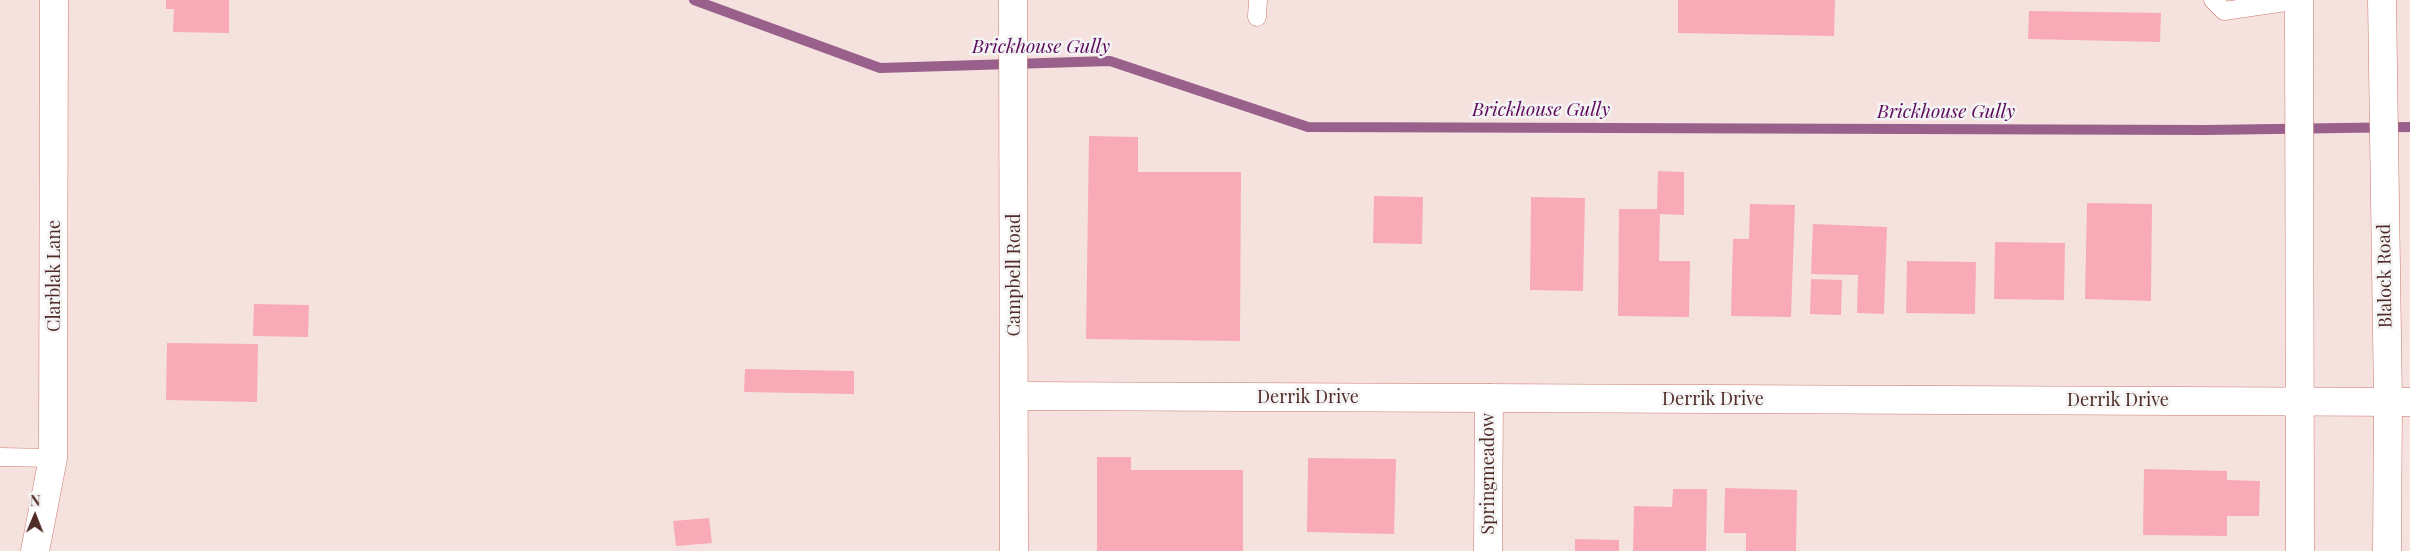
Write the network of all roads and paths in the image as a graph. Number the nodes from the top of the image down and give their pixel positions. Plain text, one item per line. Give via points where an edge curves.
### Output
1 (54, 0) edge
2 (1014, 0) edge
3 (2213, 0) edge
4 (2299, 0) edge
5 (2382, 0) edge
6 (1015, 396) junction
7 (1489, 398) junction
8 (2299, 401) junction
9 (2399, 402) edge
10 (0, 457) edge
11 (53, 458) junction
12 (35, 551) edge
13 (1014, 551) edge
14 (1488, 551) edge
15 (2300, 551) edge
16 (2386, 551) edge

1 - 11 street, Clarblak Lane
2 - 6 street, Campbell Road
3 - 4 lane via 2224,11
4 - 8 street
5 - 9 street, Blalock Road via 2383,175
6 - 7 street, Derrik Drive
6 - 13 street, Campbell Road
7 - 8 street, Derrik Drive
7 - 14 street, Springmeadow
8 - 9 street, Derrik Drive
8 - 15 street
9 - 16 street, Blalock Road
10 - 11 lane
11 - 12 street, Clarblak Lane

